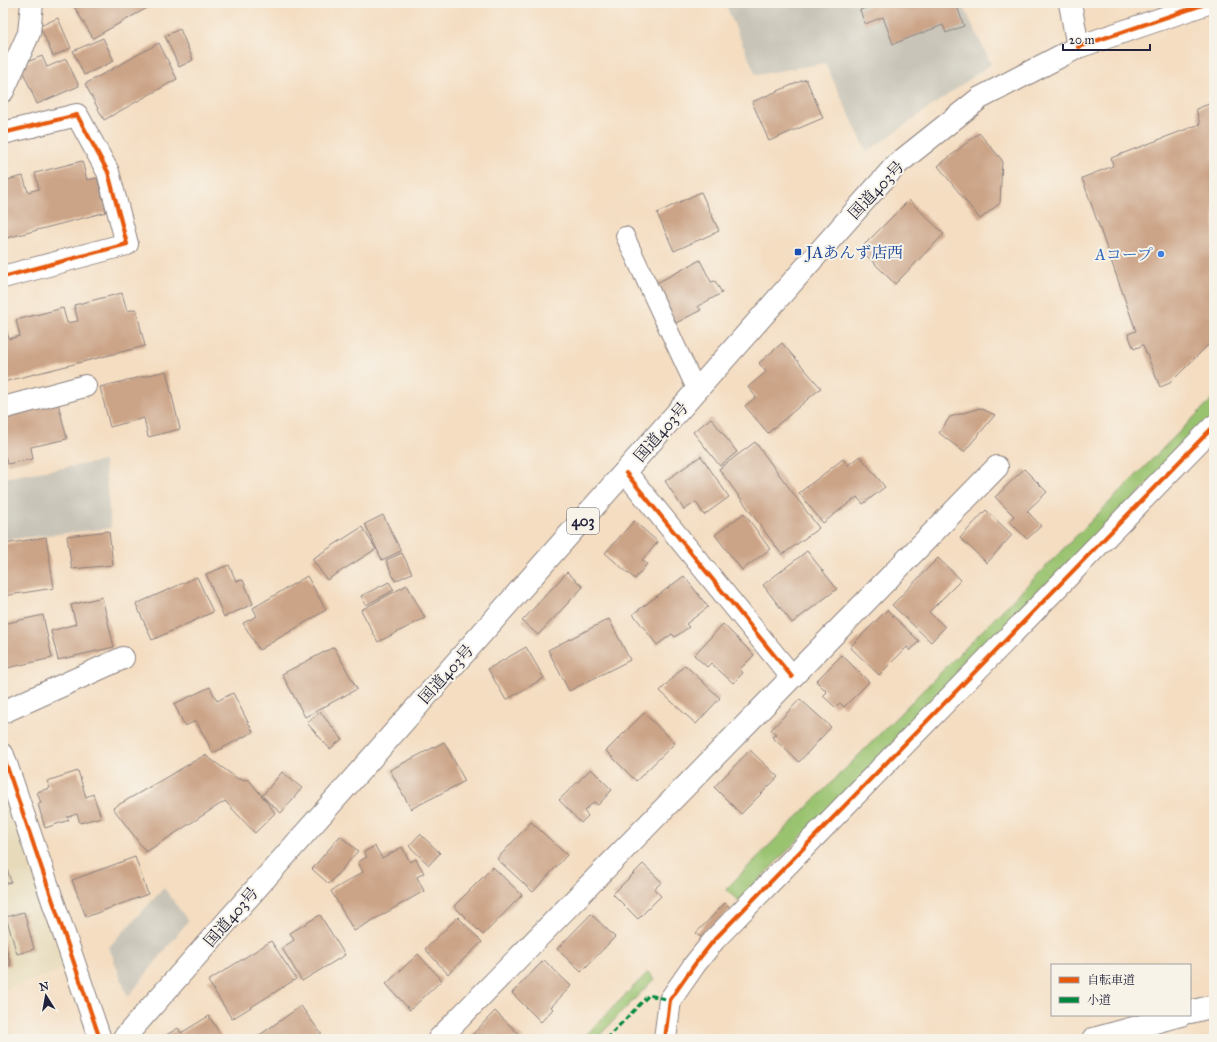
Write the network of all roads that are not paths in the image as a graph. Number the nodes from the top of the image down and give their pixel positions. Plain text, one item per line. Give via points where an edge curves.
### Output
1 (1070, 3) edge
2 (1208, 3) edge
3 (33, 4) edge
4 (1078, 46) junction
5 (3, 92) edge
6 (3, 133) edge
7 (625, 236) dead end
8 (3, 277) edge
9 (85, 386) dead end
10 (697, 391) junction
11 (3, 408) edge
12 (1214, 426) edge
13 (997, 467) dead end
14 (626, 473) junction
15 (123, 658) dead end
16 (792, 677) junction
17 (3, 712) edge
18 (3, 755) edge
19 (1214, 1006) edge
20 (1191, 1012) edge
21 (1177, 1016) edge
22 (100, 1039) edge
23 (123, 1039) edge
24 (439, 1039) edge
25 (666, 1039) edge
26 (1093, 1039) edge

1 - 4 main road
2 - 4 main road, 国道403号
3 - 5 main road via 29,33
4 - 10 main road, 国道403号 / 403 via 980,98 896,165
6 - 8 main road via 77,115 108,172 127,244
7 - 10 lane
9 - 11 main road
10 - 14 main road, 国道403号 / 403
12 - 25 main road via 715,939 670,1000
13 - 16 main road
14 - 16 main road
14 - 23 main road, 国道403号 / 403
15 - 17 main road
16 - 24 main road
18 - 22 main road
19 - 20 main road
21 - 26 main road

